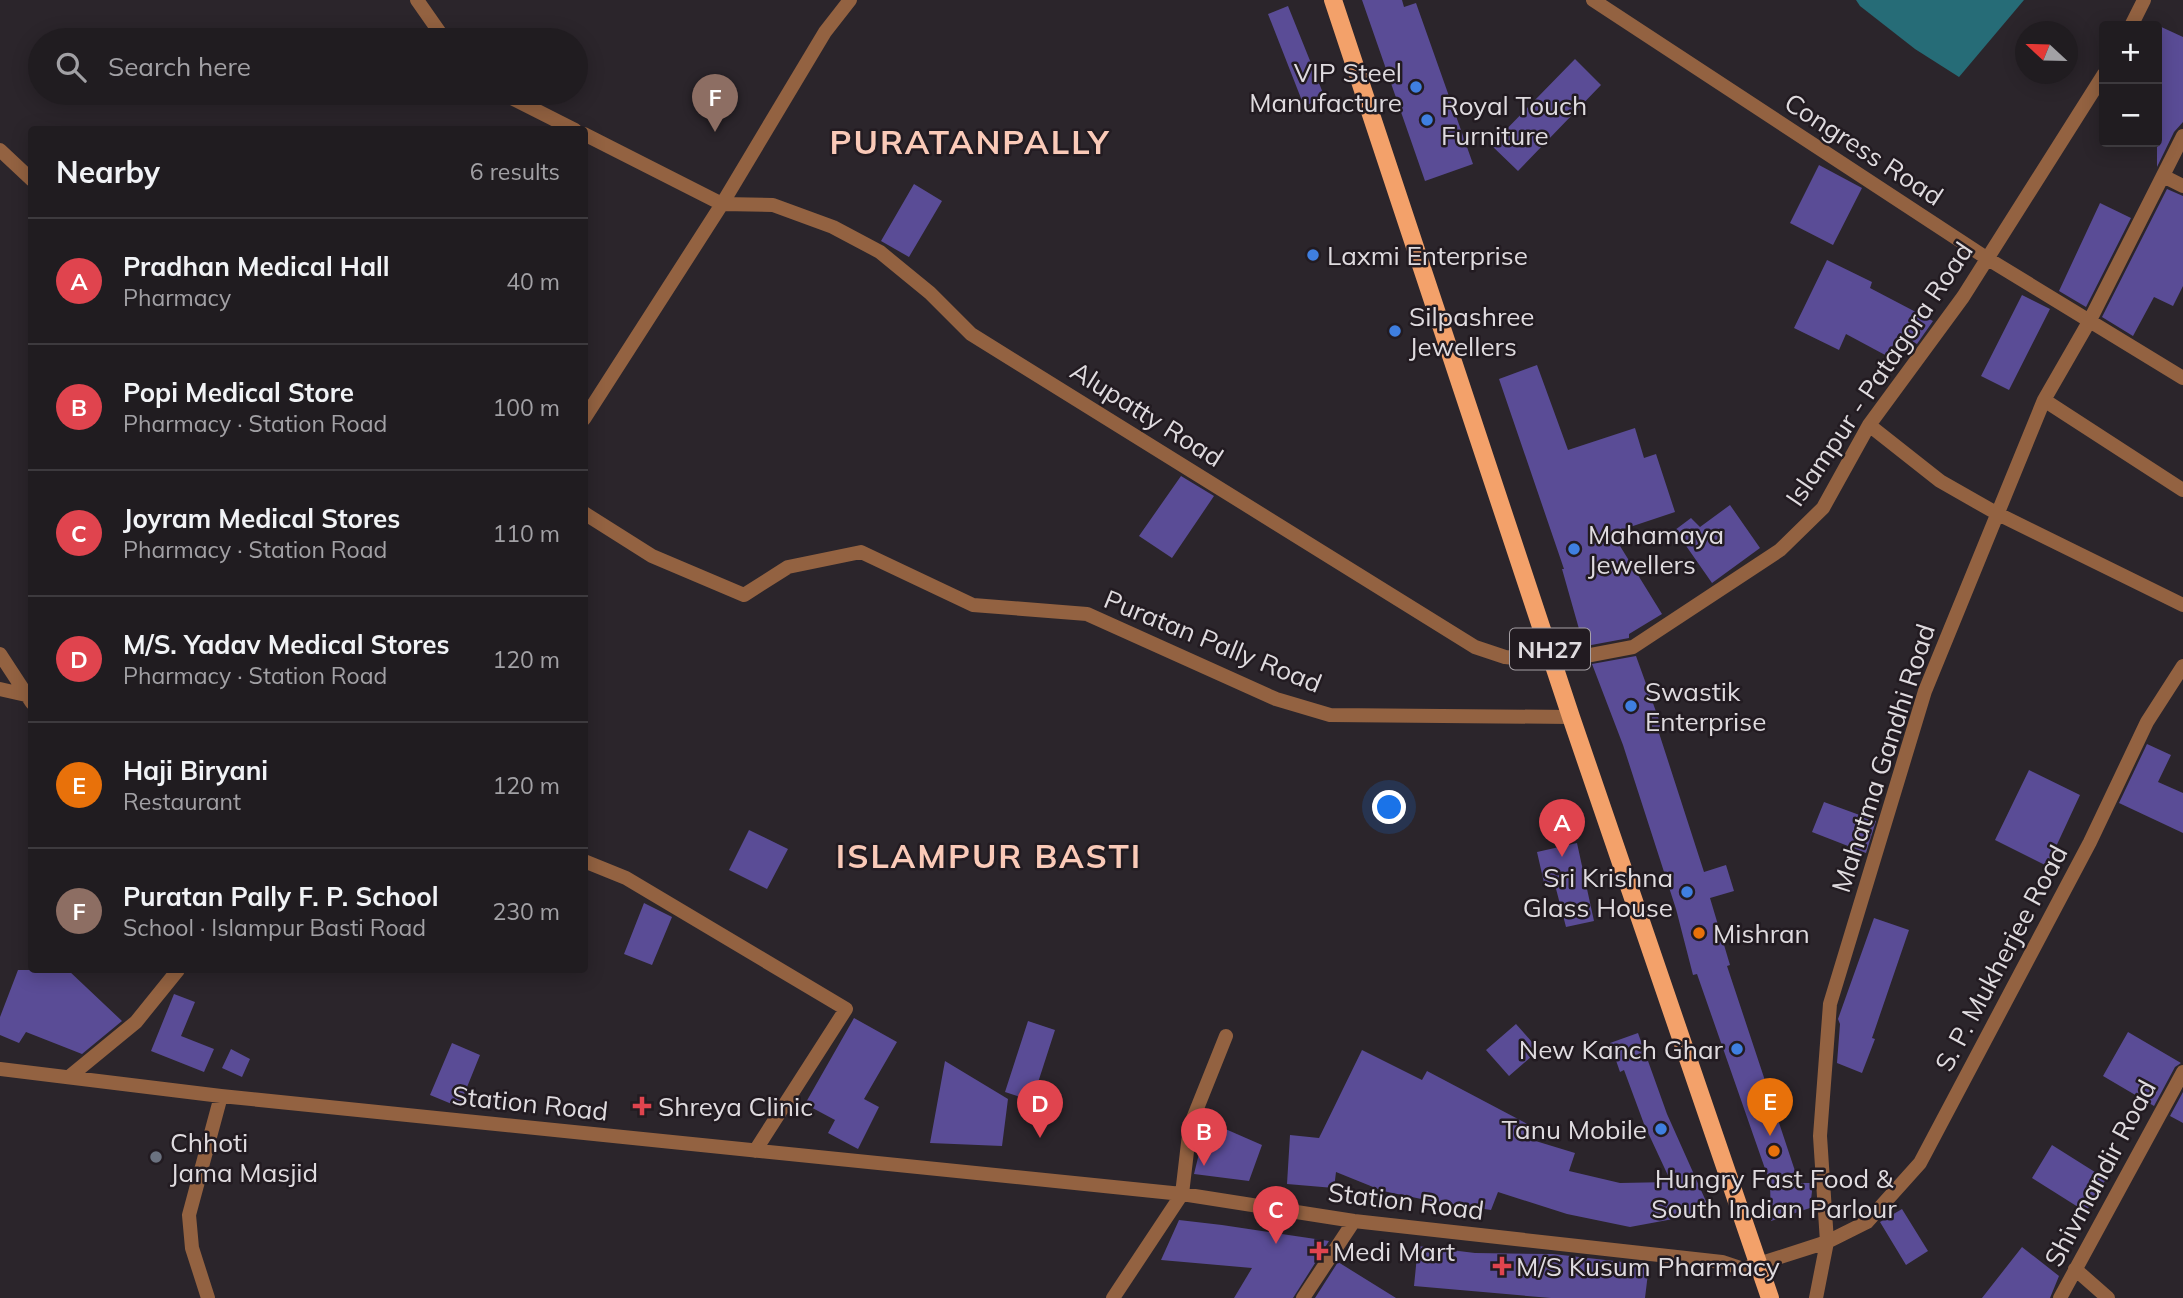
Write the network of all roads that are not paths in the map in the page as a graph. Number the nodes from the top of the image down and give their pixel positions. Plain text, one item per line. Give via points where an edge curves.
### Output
1 (416, 0) edge
2 (850, 0) edge
3 (1333, 0) edge
4 (1593, 0) edge
5 (2144, 0) edge
6 (2134, 21) edge
7 (436, 28) edge
8 (2099, 82) edge
9 (526, 105) edge
10 (567, 126) edge
11 (588, 136) edge
12 (2183, 136) edge
13 (0, 150) edge
14 (28, 176) edge
15 (2163, 176) junction
16 (2183, 186) edge
17 (722, 204) junction
18 (1988, 259) junction
19 (2090, 320) junction
20 (2183, 378) edge
21 (2044, 400) junction
22 (588, 413) edge
23 (1869, 425) junction
24 (2183, 490) edge
25 (1998, 514) junction
26 (588, 516) edge
27 (2183, 605) edge
28 (0, 654) edge
29 (1554, 662) junction
30 (2183, 666) edge
31 (0, 690) edge
32 (28, 697) edge
33 (28, 699) edge
34 (1571, 717) junction
35 (588, 863) edge
36 (176, 973) edge
37 (1226, 1037) dead end
38 (0, 1069) edge
39 (2183, 1072) edge
40 (69, 1077) junction
41 (221, 1096) junction
42 (755, 1151) junction
43 (1182, 1194) junction
44 (1354, 1221) junction
45 (1827, 1242) junction
46 (1757, 1264) junction
47 (2075, 1269) junction
48 (208, 1298) edge
49 (1113, 1298) edge
50 (1303, 1298) edge
51 (1769, 1298) edge
52 (1816, 1298) edge
53 (2060, 1298) edge
54 (2108, 1298) edge

1 - 7 street
2 - 17 street via 825,32
3 - 29 main road, NH27
4 - 18 street, Congress Road
5 - 6 street
8 - 18 street, Islampur - Patagora Road
9 - 10 street
11 - 17 street
12 - 15 street, Mahatma Gandhi Road
13 - 14 street
15 - 16 street
15 - 19 street, Mahatma Gandhi Road
17 - 22 street
17 - 29 street, Alupatty Road via 773,205 833,227 880,252 971,334 1475,647 1504,657
18 - 19 street, Congress Road
18 - 23 street, Islampur - Patagora Road
19 - 20 street, Congress Road
19 - 21 street, Mahatma Gandhi Road
21 - 24 street
21 - 25 street, Mahatma Gandhi Road
23 - 25 street via 1940,481
23 - 29 street, Islampur - Patagora Road via 1824,508 1780,550 1633,647
25 - 27 street
25 - 45 street, Mahatma Gandhi Road via 1925,691 1830,1004 1820,1136
26 - 34 street, Puratan Pally Road via 652,556 744,595 788,567 861,552 974,605 1087,614 1276,699 1330,715
28 - 32 street
29 - 34 main road, NH27
30 - 45 street, S. P. Mukherjee Road via 2147,722 2090,842 1920,1163 1867,1222
31 - 33 street
34 - 46 main road, NH27
35 - 42 street via 626,878 846,1009
36 - 40 street via 136,1022
37 - 43 street via 1190,1126
38 - 40 street, Station Road
39 - 47 street, Shivmandir Road
40 - 41 street, Station Road
41 - 42 street, Station Road
41 - 48 street via 189,1215 192,1248
42 - 43 street, Station Road
43 - 44 street, Station Road
43 - 49 street
44 - 46 street, Station Road via 1722,1262 1743,1269
44 - 50 street
45 - 46 street
45 - 52 street, Mahatma Gandhi Road
46 - 51 main road, NH27
47 - 53 street, Shivmandir Road
47 - 54 street

